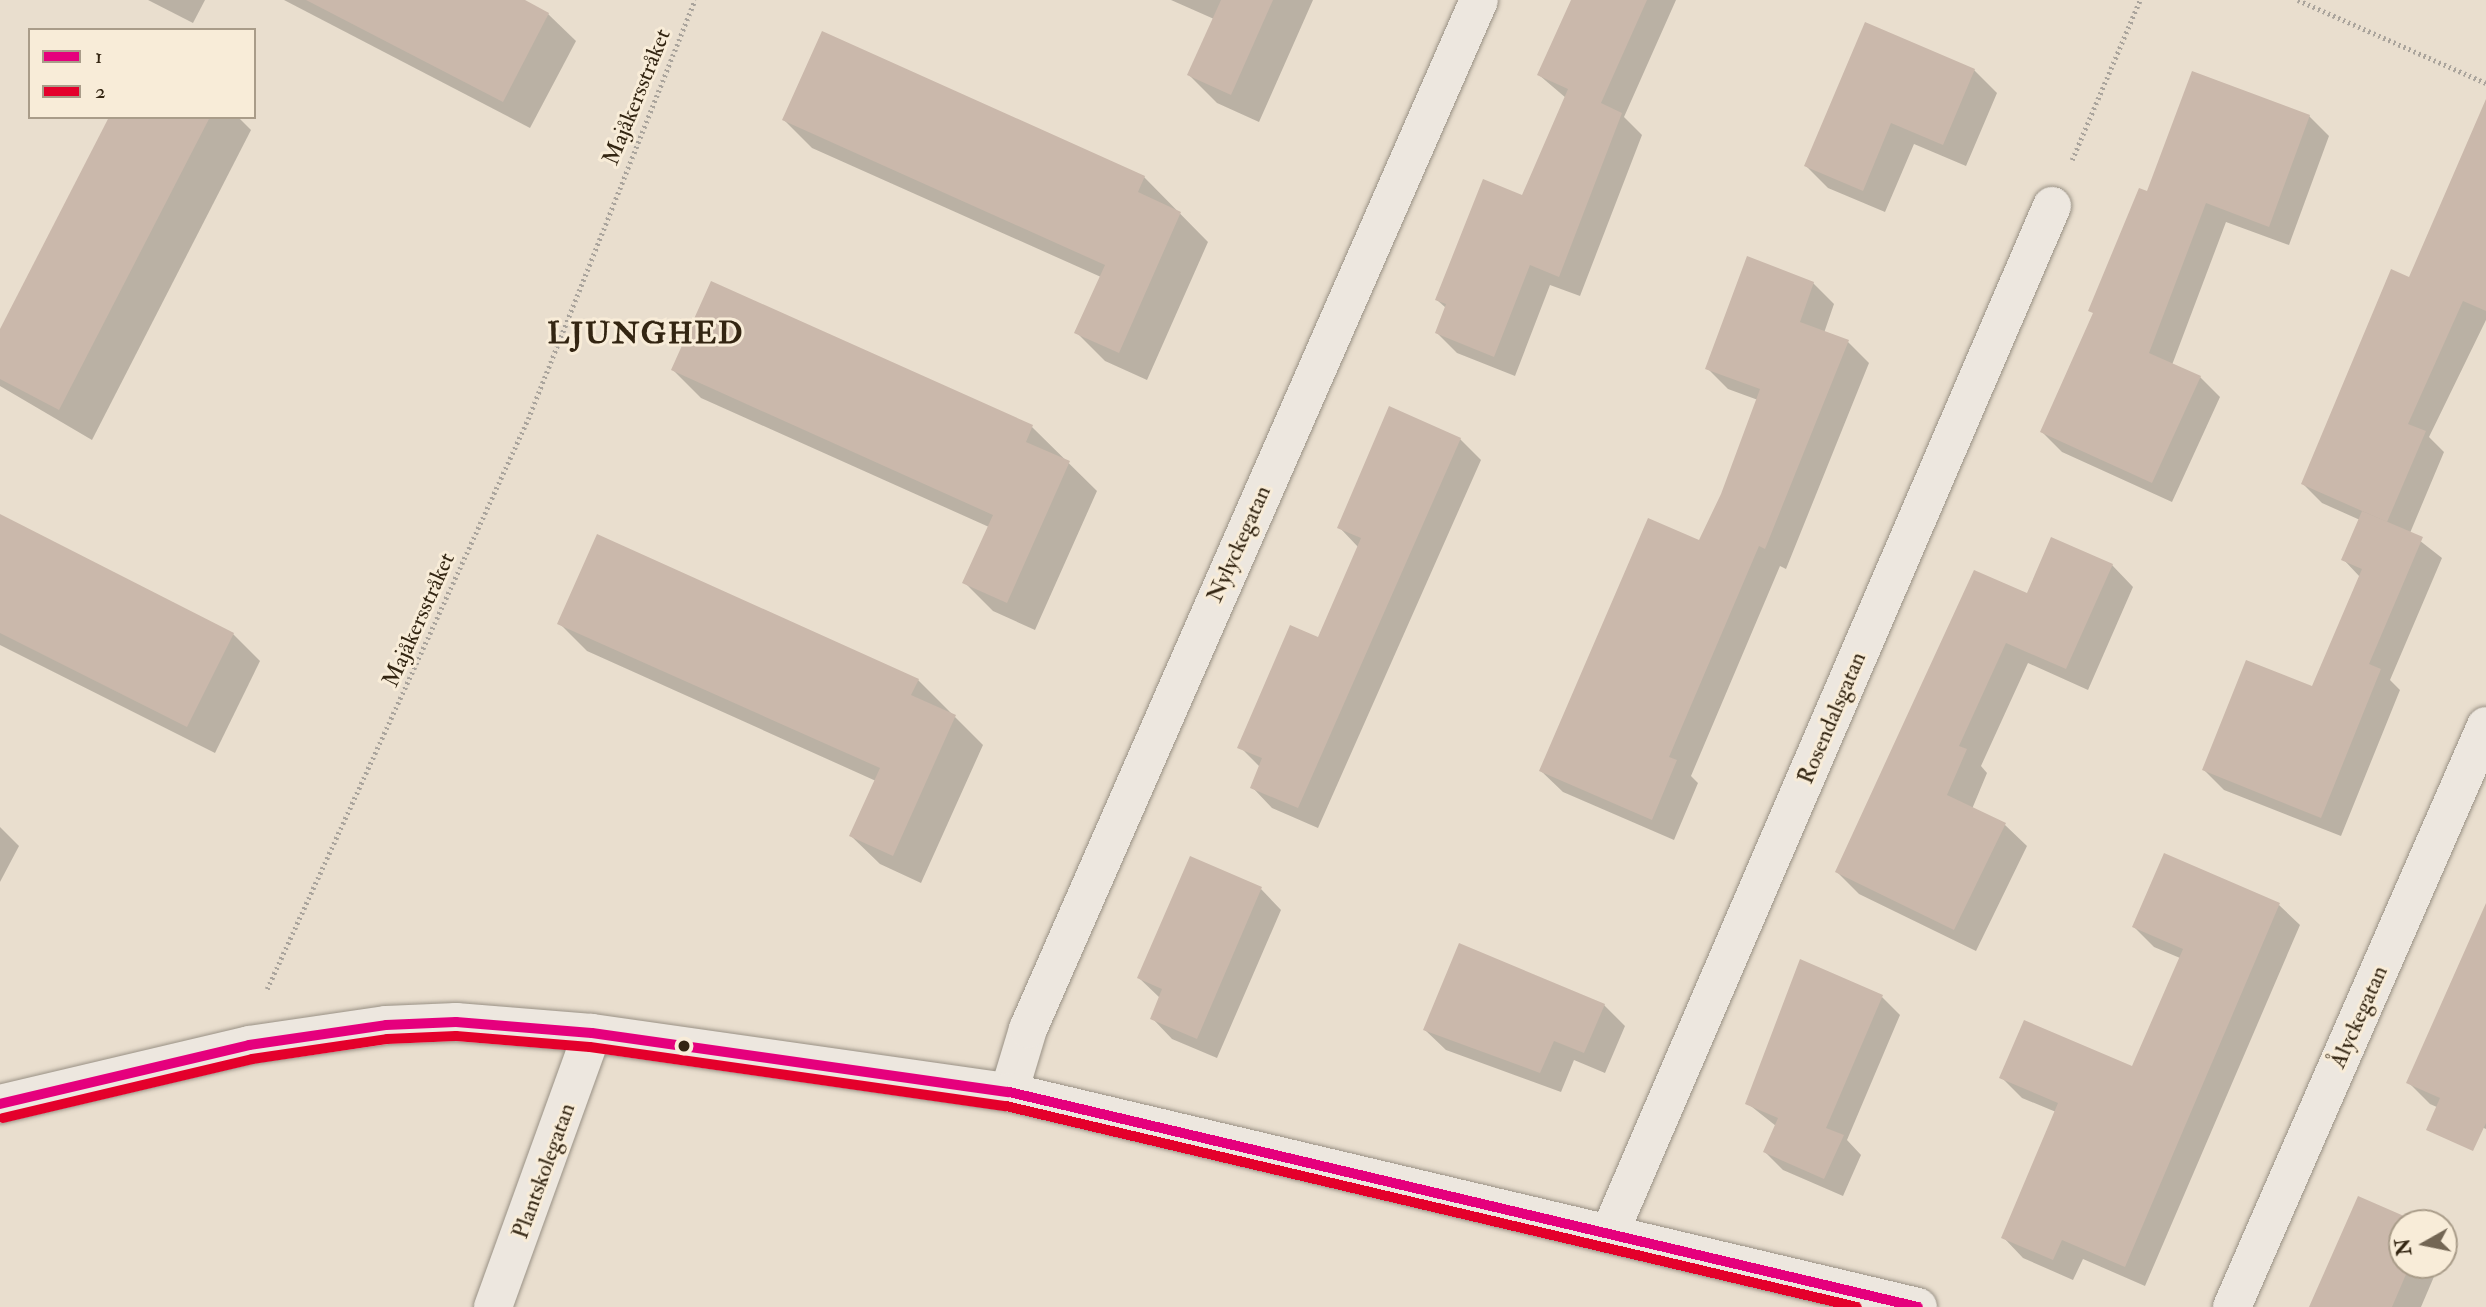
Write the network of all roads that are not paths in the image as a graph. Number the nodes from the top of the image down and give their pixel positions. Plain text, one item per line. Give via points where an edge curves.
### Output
1 (1479, 0) edge
2 (2052, 206) road end
3 (2486, 726) edge
4 (592, 1033) junction
5 (1009, 1092) junction
6 (0, 1104) edge
7 (1611, 1230) junction
8 (493, 1307) edge
9 (1918, 1307) edge
10 (2232, 1307) edge

1 - 5 street, Nylyckegatan via 1028,1028
2 - 7 street, Rosendalsgatan
3 - 10 street, Ålyckegatan
4 - 5 street
4 - 6 street via 456,1022 386,1025 236,1048
4 - 8 street, Plantskolegatan
5 - 7 street
7 - 9 street

